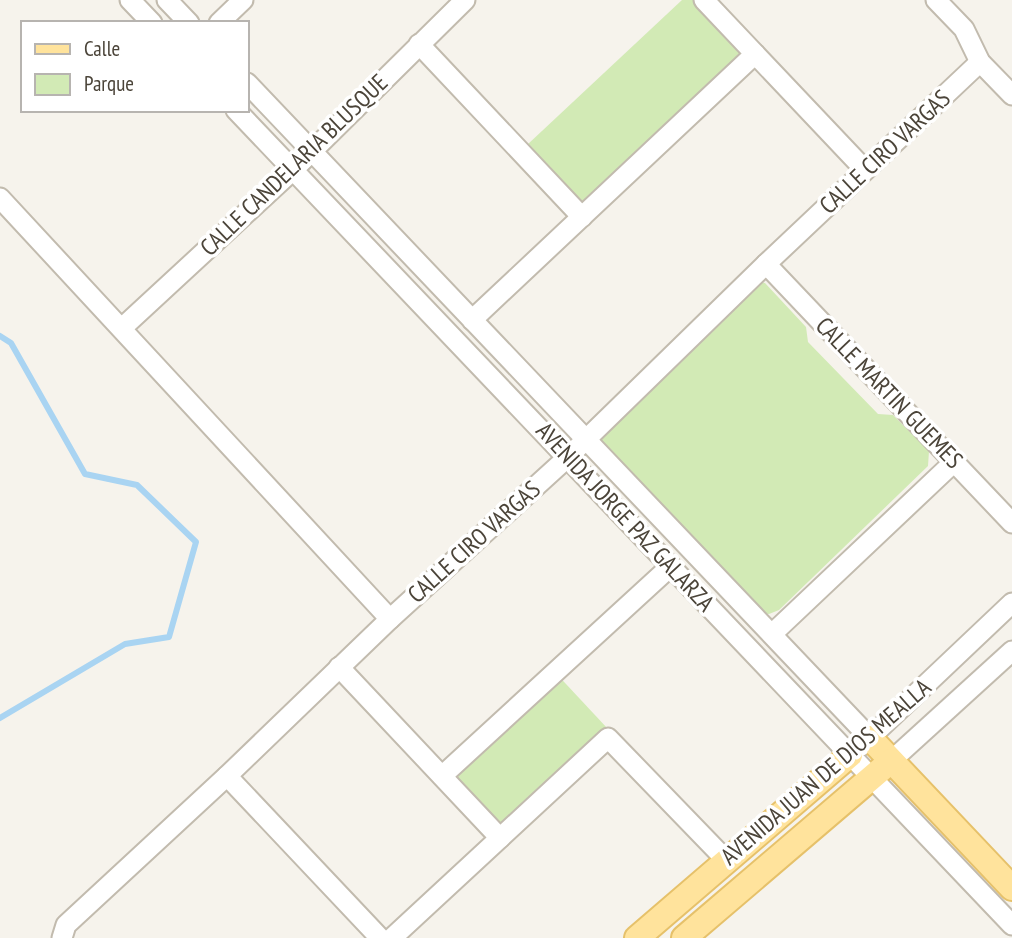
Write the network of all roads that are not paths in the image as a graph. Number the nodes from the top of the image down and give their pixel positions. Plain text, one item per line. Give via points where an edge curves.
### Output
1 (130, 0) edge
2 (167, 0) edge
3 (243, 0) edge
4 (465, 0) edge
5 (704, 0) edge
6 (936, 0) edge
7 (150, 21) edge
8 (187, 21) edge
9 (221, 21) edge
10 (419, 44) junction
11 (755, 54) junction
12 (980, 62) junction
13 (248, 84) edge
14 (1012, 95) edge
15 (238, 112) edge
16 (312, 152) junction
17 (293, 170) junction
18 (865, 170) junction
19 (0, 198) edge
20 (582, 217) junction
21 (766, 264) junction
22 (472, 320) junction
23 (122, 328) junction
24 (586, 439) junction
25 (568, 457) junction
26 (954, 462) junction
27 (1012, 523) edge
28 (671, 566) junction
29 (1012, 603) edge
30 (390, 619) junction
31 (772, 634) junction
32 (1012, 651) edge
33 (339, 667) junction
34 (870, 738) junction
35 (850, 755) junction
36 (891, 761) junction
37 (227, 776) junction
38 (442, 776) junction
39 (870, 778) junction
40 (500, 838) junction
41 (726, 860) junction
42 (1012, 888) edge
43 (1012, 925) edge
44 (62, 937) edge
45 (688, 937) edge
46 (380, 938) edge
47 (392, 938) edge
48 (637, 938) edge

1 - 7 street
2 - 8 street
3 - 9 street
4 - 10 street, CALLE CANDELARIA BLUSQUE
5 - 11 street
6 - 12 street via 964,29
10 - 16 street, CALLE CANDELARIA BLUSQUE
10 - 20 street
11 - 18 street
11 - 20 street
12 - 14 street
12 - 18 street, CALLE CIRO VARGAS
13 - 16 street, AVENIDA JORGE PAZ GALARZA
15 - 17 street, AVENIDA JORGE PAZ GALARZA
16 - 17 street, CALLE CANDELARIA BLUSQUE
16 - 22 street, AVENIDA JORGE PAZ GALARZA
17 - 23 street, CALLE CANDELARIA BLUSQUE
17 - 25 street, AVENIDA JORGE PAZ GALARZA
18 - 21 street, CALLE CIRO VARGAS
19 - 23 street
20 - 22 street
21 - 24 street, CALLE CIRO VARGAS
21 - 26 street, CALLE MARTIN GUEMES
22 - 24 street, AVENIDA JORGE PAZ GALARZA
23 - 30 street
24 - 25 street, CALLE CIRO VARGAS
24 - 31 street, AVENIDA JORGE PAZ GALARZA
25 - 28 street, AVENIDA JORGE PAZ GALARZA
25 - 30 street, CALLE CIRO VARGAS
26 - 27 street, CALLE MARTIN GUEMES
26 - 31 street
28 - 35 street, AVENIDA JORGE PAZ GALARZA
28 - 38 street
29 - 34 street, AVENIDA JUAN DE DIOS MEALLA
30 - 33 street, CALLE CIRO VARGAS
31 - 34 street, AVENIDA JORGE PAZ GALARZA
32 - 36 street, AVENIDA JUAN DE DIOS MEALLA
33 - 37 street, CALLE CIRO VARGAS
33 - 38 street
34 - 35 street, AVENIDA JUAN DE DIOS MEALLA
34 - 36 main road, AVENIDA JORGE PAZ GALARZA
35 - 39 street, AVENIDA JORGE PAZ GALARZA
35 - 41 main road, AVENIDA JUAN DE DIOS MEALLA
36 - 39 main road, AVENIDA JUAN DE DIOS MEALLA
36 - 42 main road, AVENIDA JORGE PAZ GALARZA
37 - 44 street, CALLE CIRO VARGAS via 66,925
37 - 46 street
38 - 40 street
39 - 43 street, AVENIDA JORGE PAZ GALARZA
39 - 45 main road, AVENIDA JUAN DE DIOS MEALLA
40 - 41 street via 608,738
40 - 47 street
41 - 48 main road, AVENIDA JUAN DE DIOS MEALLA

